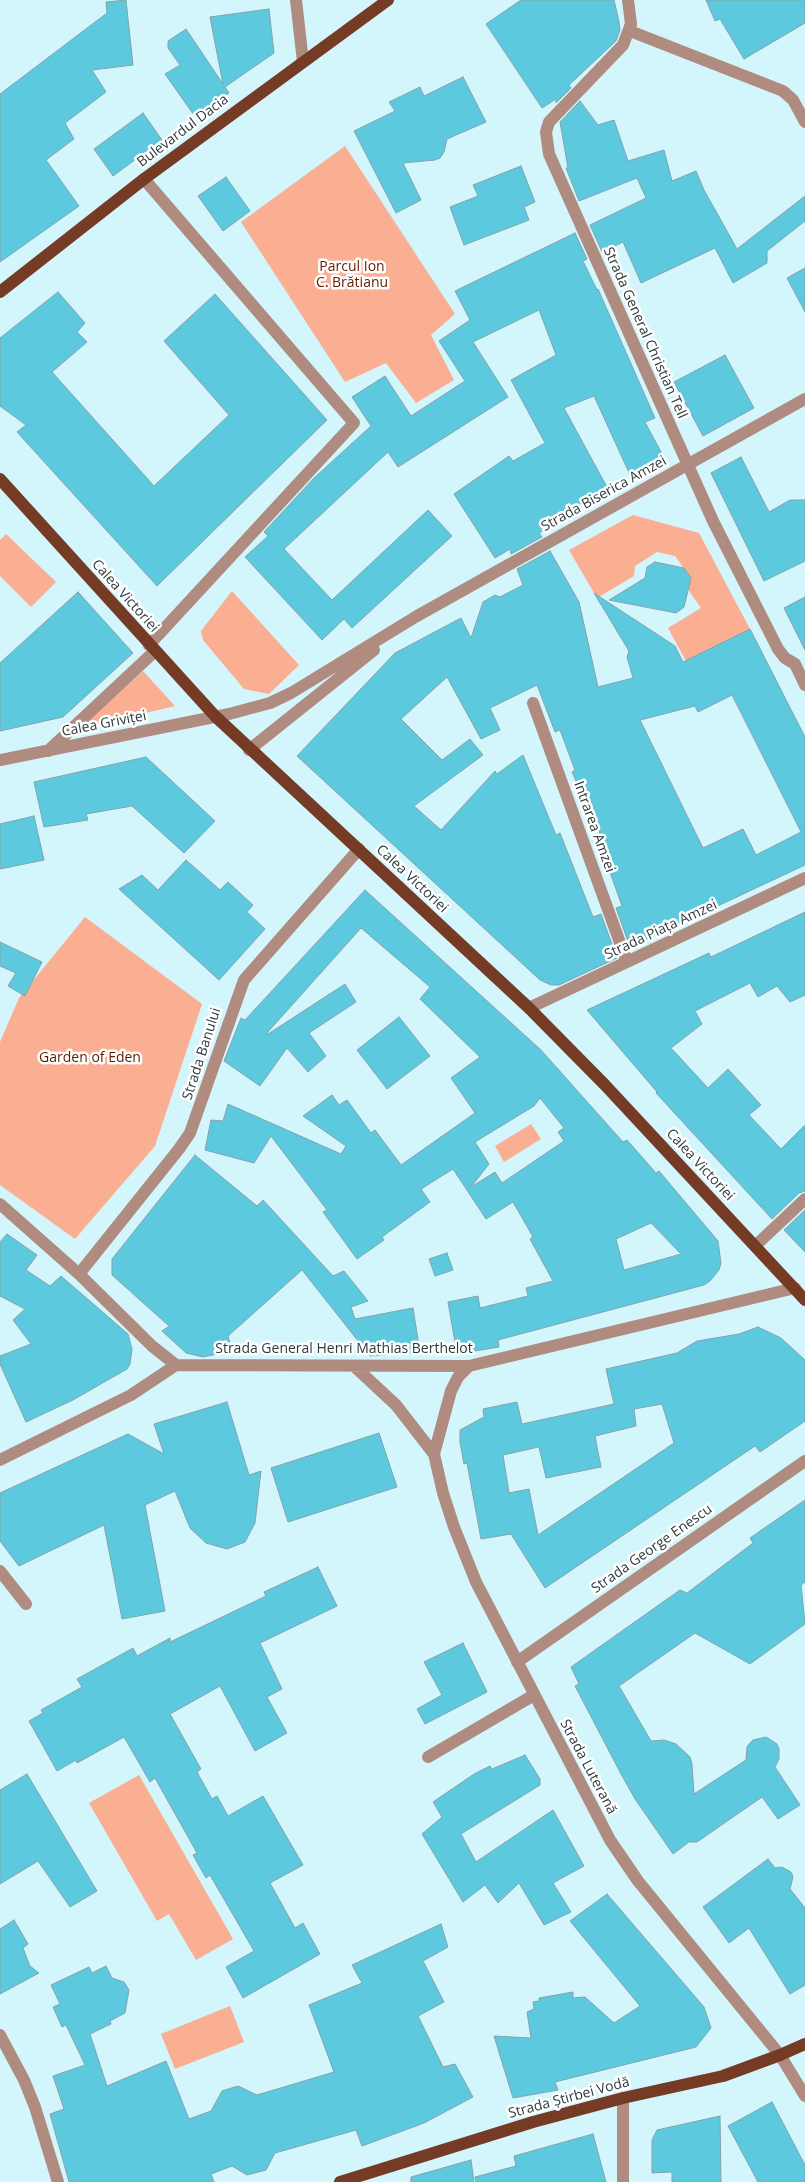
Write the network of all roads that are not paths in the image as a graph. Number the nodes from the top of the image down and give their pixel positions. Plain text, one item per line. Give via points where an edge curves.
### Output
1 (296, 0) edge
2 (388, 0) edge
3 (628, 0) edge
4 (630, 31) junction
5 (303, 62) junction
6 (805, 122) edge
7 (144, 179) junction
8 (0, 292) edge
9 (805, 399) edge
10 (687, 465) junction
11 (0, 479) edge
12 (417, 616) junction
13 (152, 648) junction
14 (800, 662) edge
15 (805, 685) edge
16 (533, 703) dead end
17 (215, 716) junction
18 (249, 750) junction
19 (48, 751) junction
20 (0, 760) edge
21 (359, 849) junction
22 (805, 878) edge
23 (627, 962) junction
24 (529, 1008) junction
25 (805, 1199) edge
26 (0, 1204) edge
27 (755, 1246) junction
28 (79, 1274) junction
29 (794, 1288) junction
30 (805, 1300) edge
31 (176, 1366) junction
32 (354, 1366) junction
33 (469, 1366) junction
34 (434, 1454) junction
35 (0, 1460) edge
36 (805, 1461) edge
37 (0, 1571) edge
38 (26, 1604) dead end
39 (517, 1662) junction
40 (534, 1696) junction
41 (428, 1757) dead end
42 (0, 2035) edge
43 (805, 2044) edge
44 (780, 2056) junction
45 (804, 2091) edge
46 (623, 2098) junction
47 (58, 2182) edge
48 (340, 2182) edge
49 (623, 2182) edge

1 - 5 street
2 - 5 main road, Bulevardul Dacia
3 - 4 street
4 - 6 street via 783,91 793,100
4 - 10 street, Strada General Christian Tell via 616,53 549,122 547,143 554,167
5 - 7 main road, Bulevardul Dacia
7 - 8 main road, Bulevardul Dacia
7 - 13 street via 354,423
9 - 10 street, Strada Biserica Amzei
10 - 12 street, Strada Biserica Amzei
10 - 14 street, Strada General Christian Tell via 778,649 785,658
11 - 13 main road, Calea Victoriei
12 - 17 street, Strada Biserica Amzei via 270,703
12 - 18 street, Strada Biserica Amzei
13 - 17 main road, Calea Victoriei
13 - 19 street
14 - 15 street, Strada General Christian Tell
16 - 23 street, Intrarea Amzei
17 - 18 main road, Calea Victoriei
17 - 19 street, Calea Griviței
18 - 21 main road, Calea Victoriei
19 - 20 street, Calea Griviței
21 - 24 main road, Calea Victoriei
21 - 28 street, Strada Banului via 244,980 190,1133
22 - 23 street, Strada Piața Amzei
23 - 24 street, Strada Piața Amzei
24 - 27 main road, Calea Victoriei
25 - 27 street
26 - 28 street
27 - 29 main road, Calea Victoriei
28 - 31 street
29 - 30 main road, Calea Victoriei
29 - 33 street, Strada General Henri Mathias Berthelot
31 - 32 street, Strada General Henri Mathias Berthelot
31 - 35 street via 131,1395
32 - 33 street, Strada General Henri Mathias Berthelot
32 - 34 street, Strada Luterană via 396,1405
33 - 34 street, Strada Luterană via 451,1391
34 - 39 street, Strada Luterană via 443,1493 467,1562
36 - 39 street, Strada George Enescu
37 - 38 street
39 - 40 street, Strada Luterană
40 - 41 street
40 - 44 street, Strada Luterană via 624,1862
42 - 47 street via 35,2107
43 - 44 main road, Strada Știrbei Vodă
44 - 45 street, Strada Luterană
44 - 46 main road, Strada Știrbei Vodă via 723,2076
46 - 48 main road, Strada Știrbei Vodă
46 - 49 street

